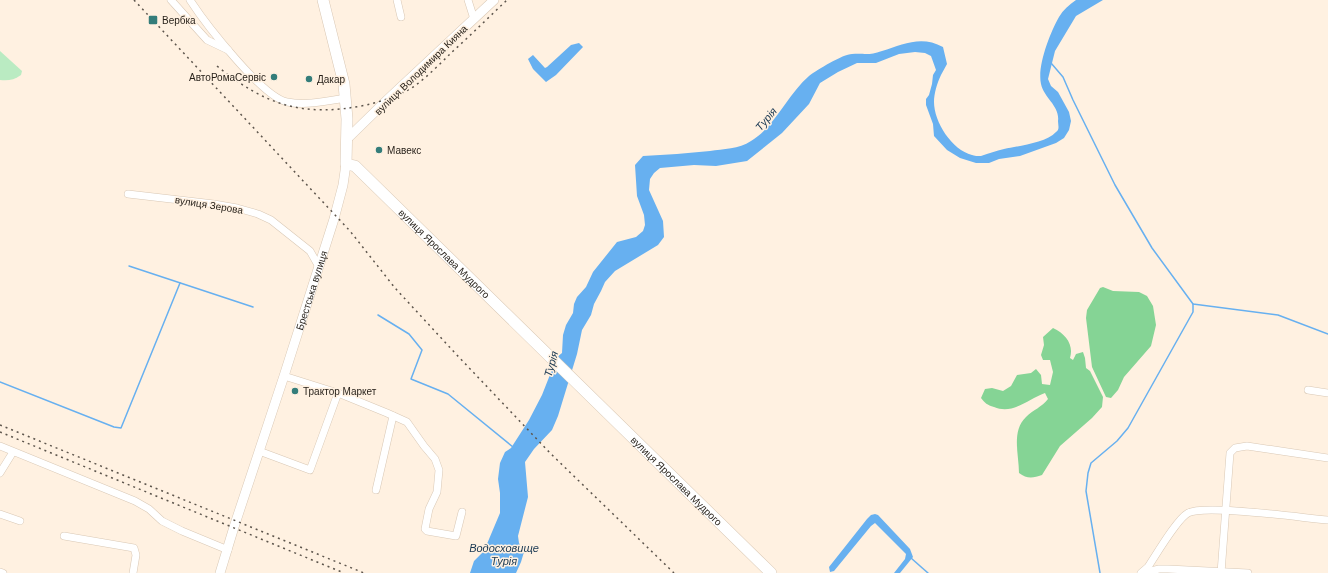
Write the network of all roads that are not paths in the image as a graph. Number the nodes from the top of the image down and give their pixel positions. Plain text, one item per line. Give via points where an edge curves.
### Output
1 (171, 0) edge
2 (190, 0) edge
3 (323, 0) edge
4 (397, 0) edge
5 (468, 0) edge
6 (494, 0) edge
7 (401, 17) dead end
8 (474, 20) junction
9 (230, 51) junction
10 (346, 98) junction
11 (348, 139) junction
12 (346, 164) junction
13 (128, 194) dead end
14 (318, 264) junction
15 (284, 376) junction
16 (1308, 390) dead end
17 (1328, 393) edge
18 (338, 394) junction
19 (393, 416) junction
20 (0, 446) edge
21 (259, 451) junction
22 (13, 452) junction
23 (1328, 458) edge
24 (0, 473) edge
25 (376, 490) dead end
26 (1226, 510) junction
27 (462, 512) dead end
28 (0, 514) edge
29 (1328, 520) edge
30 (20, 521) dead end
31 (64, 536) dead end
32 (228, 550) junction
33 (0, 572) edge
34 (1152, 572) edge
35 (1201, 572) edge
36 (1221, 572) edge
37 (4, 573) edge
38 (134, 573) edge
39 (220, 573) edge
40 (771, 573) edge
41 (1142, 573) edge
42 (1248, 573) edge

1 - 9 street via 207,40
2 - 9 street
3 - 10 highway, Брестська вулиця
4 - 7 street
5 - 8 street
6 - 8 main road, вулиця Володимира Кияна
8 - 11 main road, вулиця Володимира Кияна
9 - 10 street via 269,92 286,102 303,103
10 - 11 highway, Брестська вулиця
11 - 12 highway, Брестська вулиця
12 - 14 main road, Брестська вулиця via 341,192
12 - 40 highway, вулиця Ярослава Мудрого via 355,166
13 - 14 street, вулиця Зерова via 214,204 258,214 278,225 310,251
14 - 15 main road, Брестська вулиця
15 - 18 street
15 - 21 main road, Брестська вулиця
16 - 17 street
18 - 19 street
18 - 21 street via 310,470
19 - 25 street
19 - 27 street via 407,422 438,466 438,485 425,529 456,536
20 - 22 street
21 - 32 main road, Брестська вулиця
22 - 24 street
22 - 32 street via 135,501 162,521
23 - 26 street via 1247,446 1235,448 1230,453
26 - 29 street
26 - 36 street
26 - 41 street via 1194,510 1187,514
28 - 30 street
31 - 38 street via 134,548
32 - 39 main road, Брестська вулиця
33 - 37 street
34 - 35 street via 1168,569
34 - 41 street
35 - 36 street
36 - 42 street

